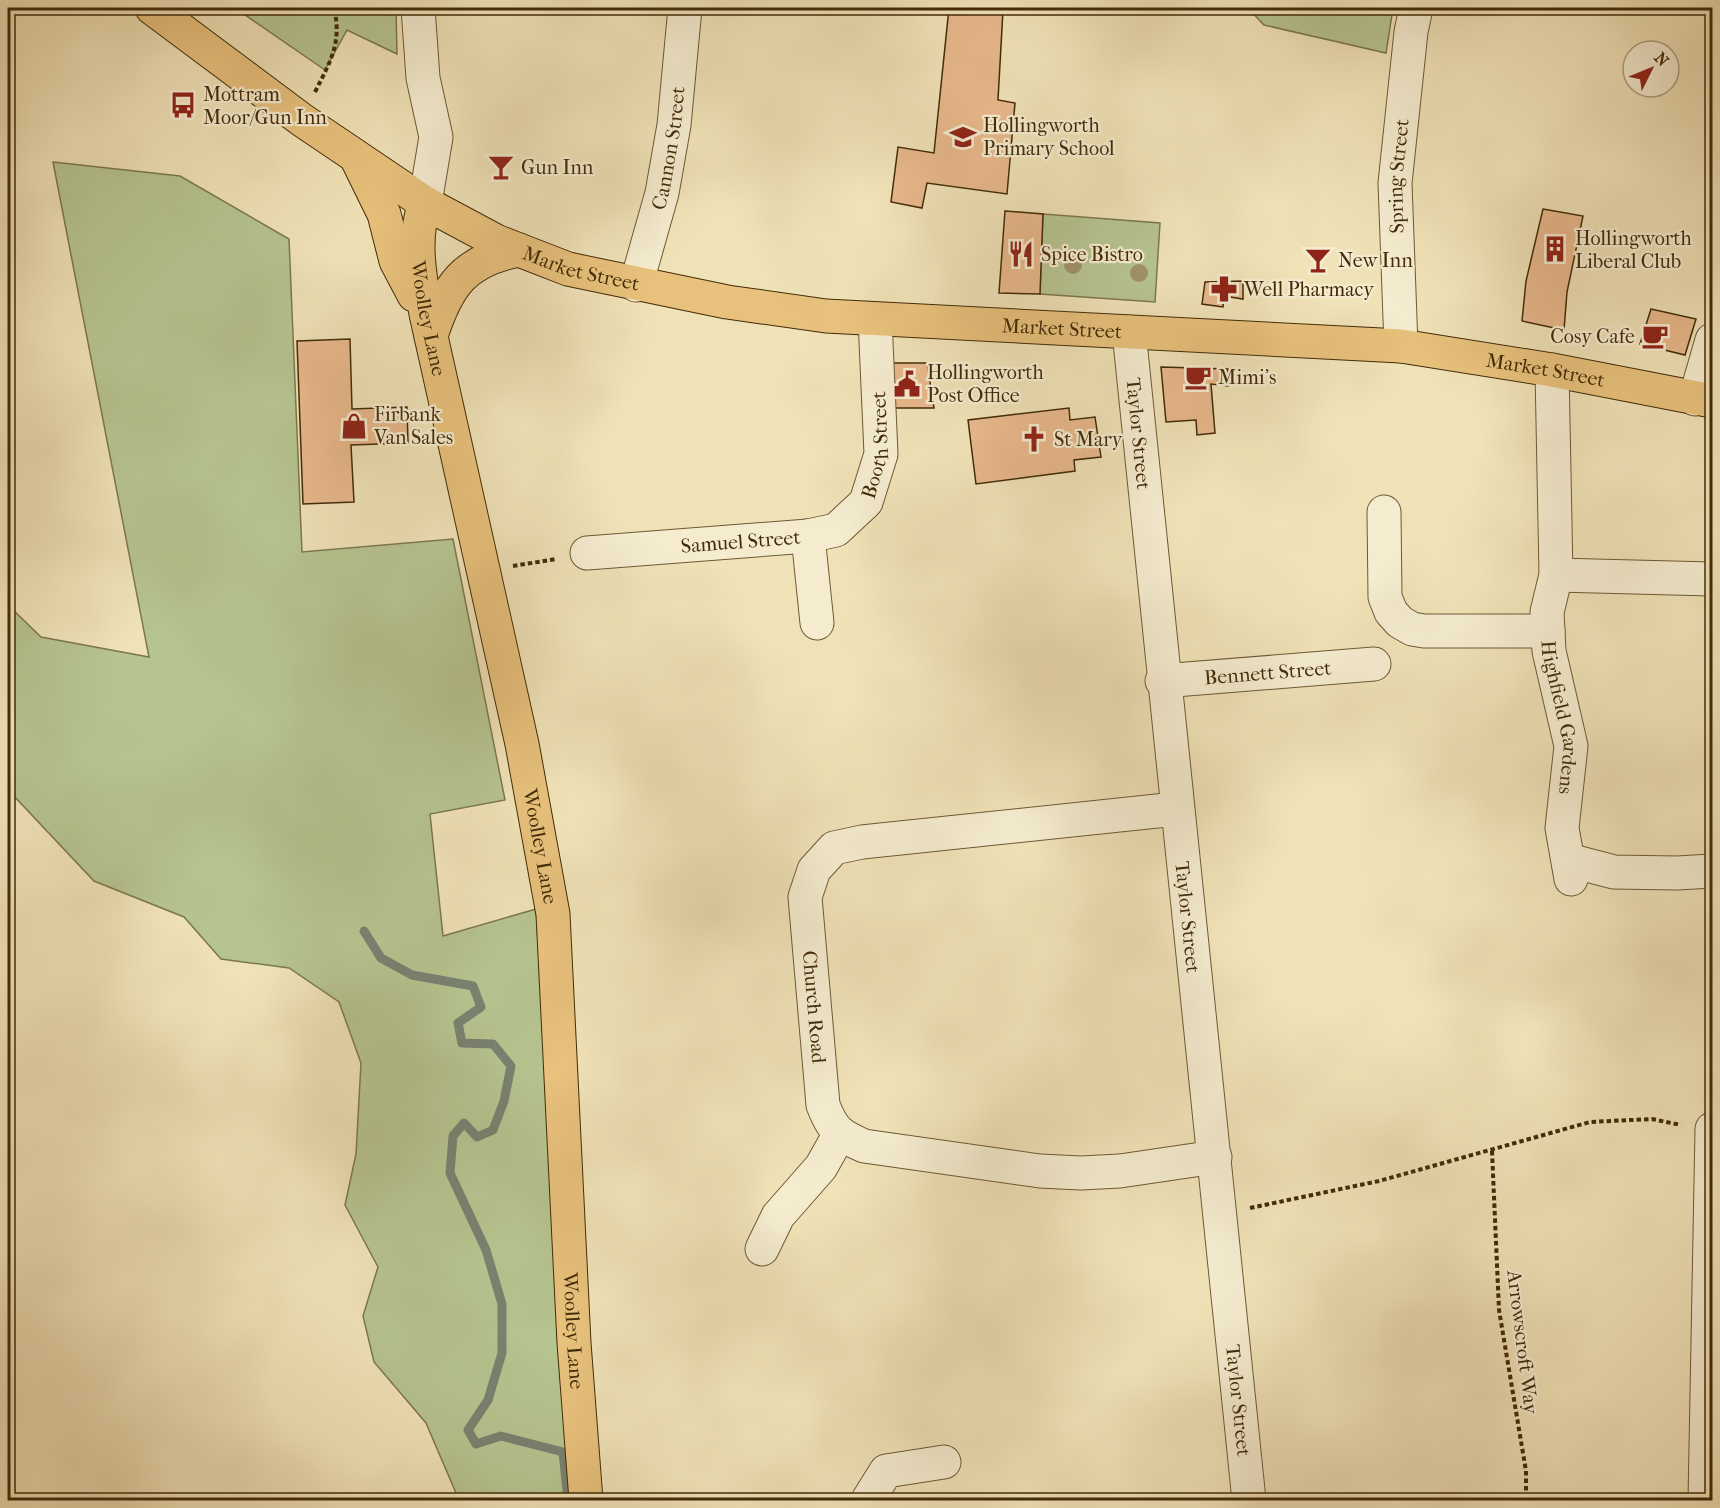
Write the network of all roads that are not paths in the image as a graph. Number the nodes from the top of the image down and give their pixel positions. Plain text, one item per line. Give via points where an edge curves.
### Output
1 (152, 8) edge
2 (418, 8) edge
3 (685, 8) edge
4 (1416, 8) edge
5 (357, 159) junction
6 (425, 203) junction
7 (519, 250) junction
8 (636, 285) junction
9 (875, 319) junction
10 (429, 325) junction
11 (1129, 332) junction
12 (1713, 340) edge
13 (1401, 346) junction
14 (1552, 370) junction
15 (1704, 400) edge
16 (1384, 512) dead end
17 (808, 536) junction
18 (587, 553) road end
19 (1556, 575) junction
20 (1713, 579) edge
21 (817, 623) dead end
22 (1548, 631) junction
23 (1374, 664) dead end
24 (1162, 681) junction
25 (1176, 809) junction
26 (1713, 871) edge
27 (1712, 1130) edge
28 (839, 1136) junction
29 (1215, 1157) junction
30 (762, 1249) dead end
31 (944, 1462) dead end
32 (586, 1500) edge
33 (868, 1500) edge
34 (1249, 1500) edge
35 (1704, 1500) edge

1 - 5 main road, Market Street
2 - 6 street via 423,78 436,137
3 - 8 street, Cannon Street via 674,125 662,193
4 - 13 street, Spring Street via 1395,183
5 - 6 main road, Market Street
5 - 10 main road via 384,214 396,261
6 - 7 main road, Market Street
6 - 10 main road, Woolley Lane via 418,223 418,257
7 - 8 main road, Market Street via 567,269
7 - 10 main road via 488,259 461,276
8 - 9 main road, Market Street via 727,302
9 - 11 main road, Market Street
9 - 17 street, Booth Street via 881,454 866,502 836,530
10 - 32 main road, Woolley Lane via 522,744 553,914 574,1343
11 - 13 main road, Market Street
11 - 24 street, Taylor Street
12 - 15 street
13 - 14 main road, Market Street
14 - 15 main road, Market Street
14 - 19 street, Highfield Gardens
16 - 22 street via 1385,597 1400,622 1424,631
17 - 18 street, Samuel Street
17 - 21 street, Samuel Street
19 - 20 street
19 - 22 street, Highfield Gardens via 1547,612
22 - 26 street, Highfield Gardens via 1571,746 1562,828 1569,869
23 - 24 street, Bennett Street
24 - 25 street, Taylor Street
25 - 28 street, Church Road via 834,848 814,870 805,897 823,1105
25 - 29 street, Taylor Street
27 - 35 street
28 - 29 street via 864,1146 1060,1172 1120,1171
28 - 30 street via 821,1167 778,1216
29 - 34 street, Taylor Street
31 - 33 street via 886,1471

